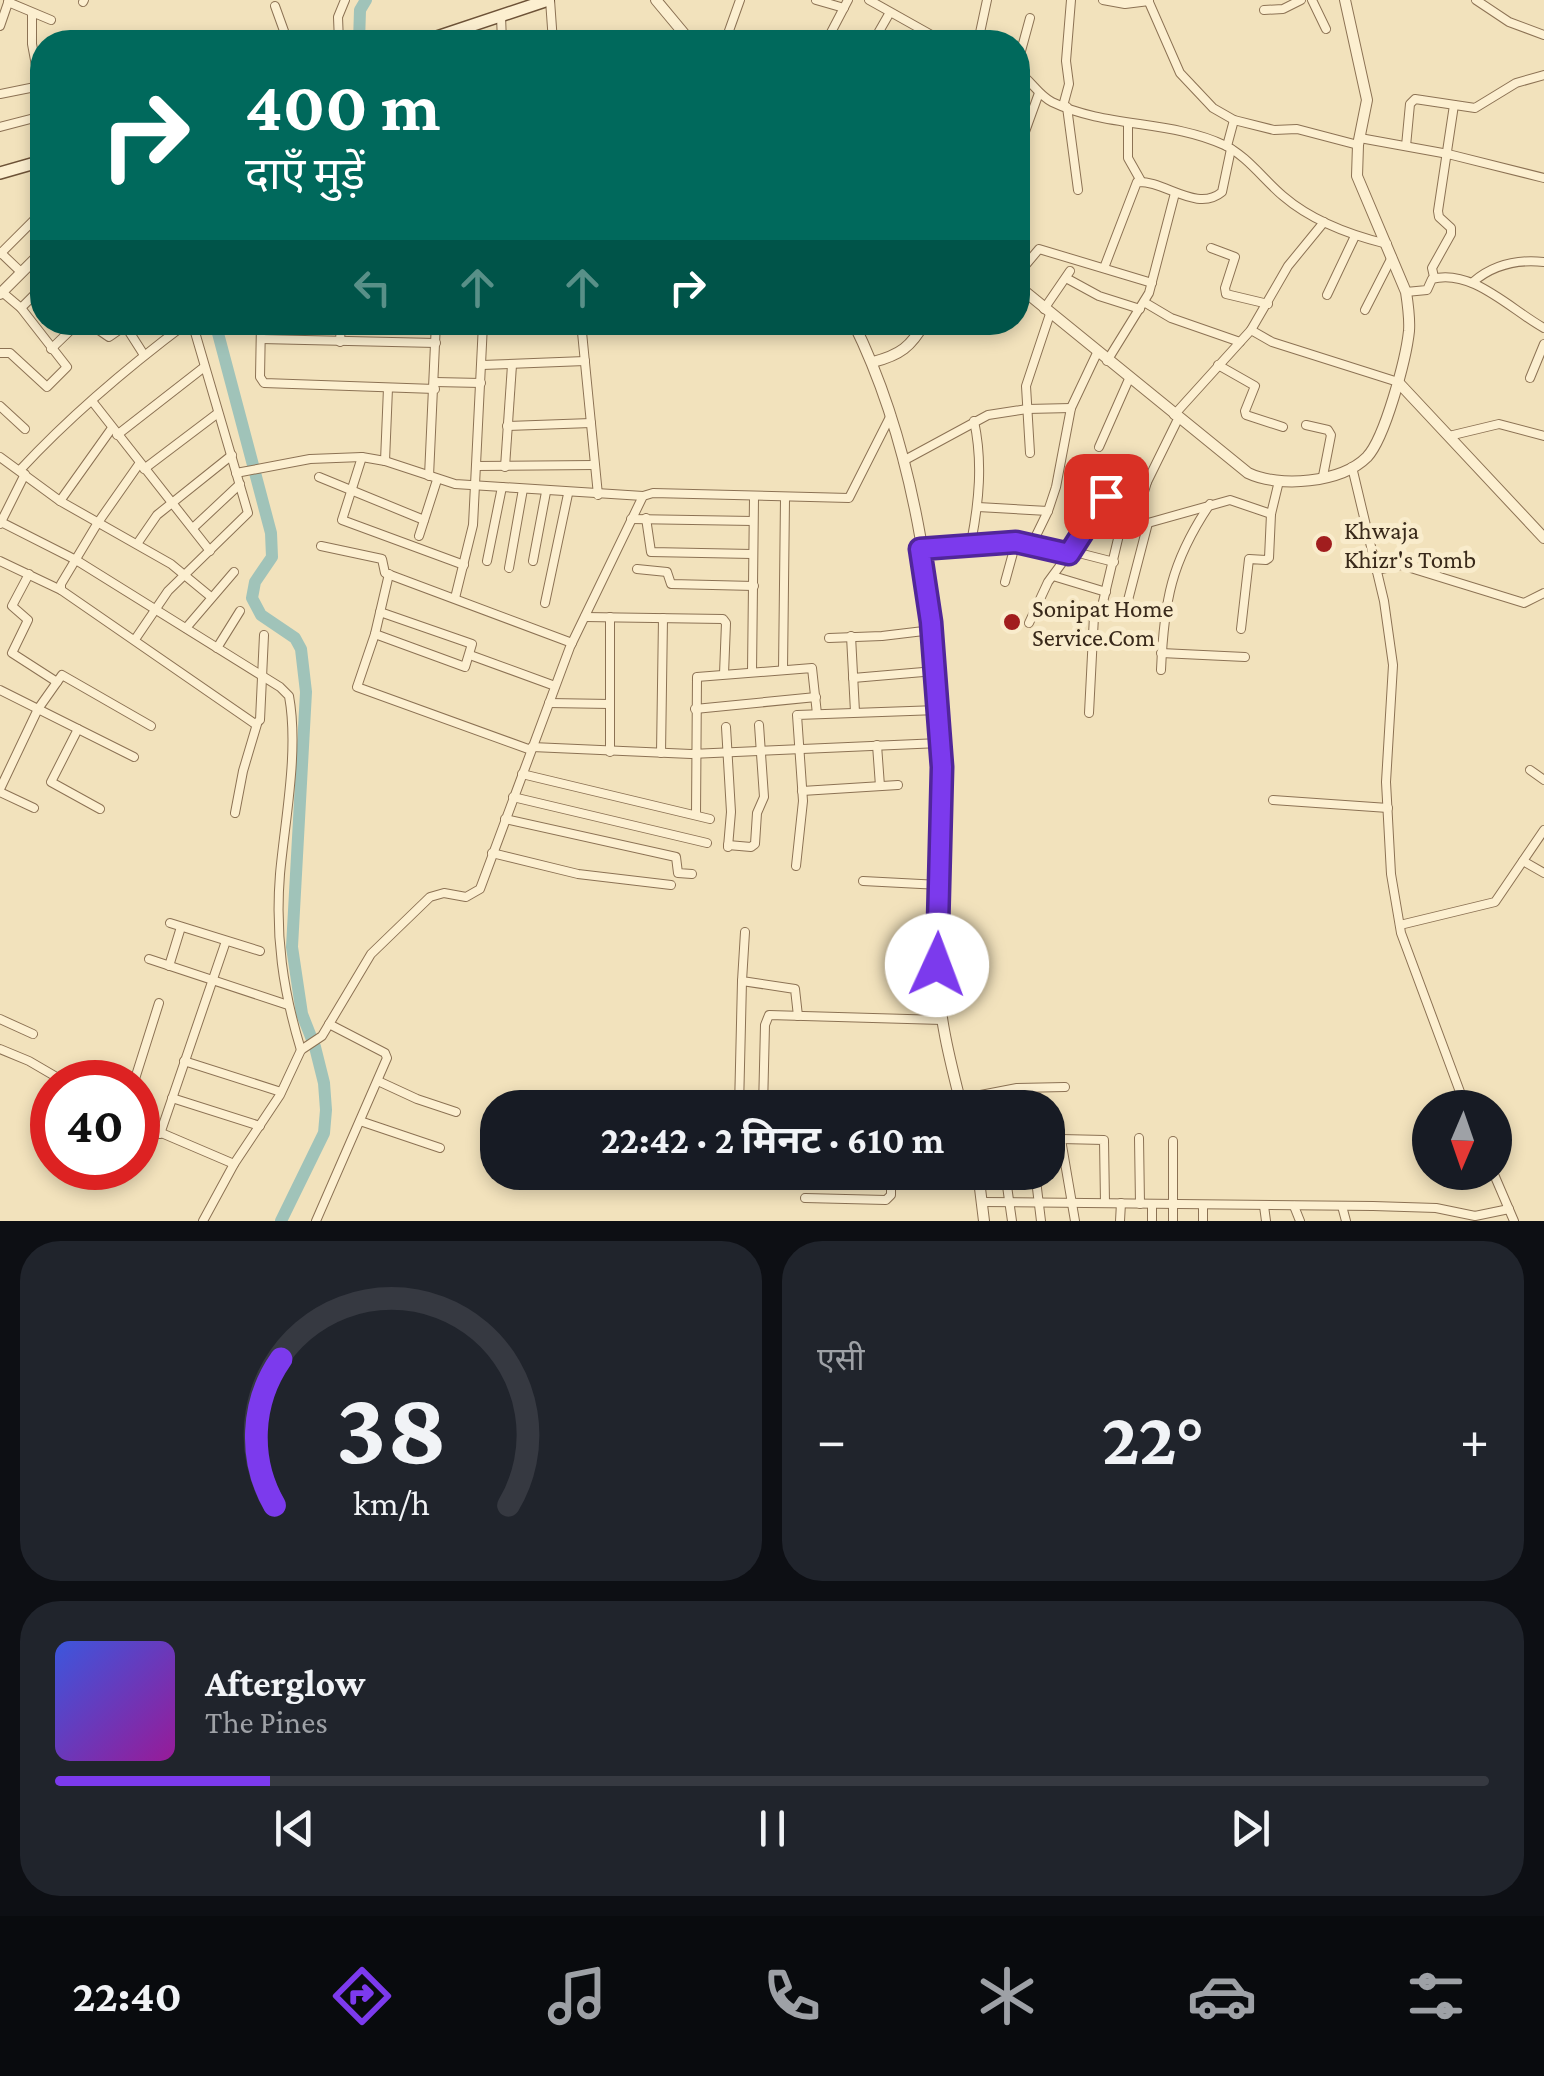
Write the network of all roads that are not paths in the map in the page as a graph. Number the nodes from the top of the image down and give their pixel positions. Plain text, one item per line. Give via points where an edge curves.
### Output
1 (345, 0) edge
2 (656, 0) edge
3 (740, 0) edge
4 (816, 0) edge
5 (868, 0) edge
6 (987, 0) edge
7 (1071, 0) edge
8 (1103, 0) edge
9 (1150, 0) edge
10 (1301, 0) edge
11 (1312, 0) edge
12 (1345, 0) edge
13 (1476, 0) edge
14 (1496, 0) edge
15 (9, 1) edge
16 (541, 1) edge
17 (846, 4) edge
18 (275, 6) dead end
19 (1264, 10) dead end
20 (1490, 10) junction
21 (32, 13) junction
22 (889, 14) junction
23 (500, 16) junction
24 (1030, 18) dead end
25 (52, 20) dead end
26 (0, 26) edge
27 (1326, 29) dead end
28 (32, 30) edge
29 (284, 30) edge
30 (339, 30) edge
31 (458, 30) edge
32 (501, 30) edge
33 (549, 30) edge
34 (680, 30) edge
35 (730, 30) edge
36 (832, 30) edge
37 (880, 30) edge
38 (920, 30) edge
39 (981, 30) edge
40 (1027, 30) edge
41 (1544, 35) edge
42 (1544, 75) edge
43 (1030, 84) edge
44 (30, 88) edge
45 (1039, 93) junction
46 (0, 94) edge
47 (1454, 105) junction
48 (1065, 107) junction
49 (1030, 118) edge
50 (30, 119) edge
51 (1234, 120) junction
52 (1128, 123) junction
53 (0, 127) edge
54 (1359, 142) junction
55 (1406, 146) junction
56 (1229, 147) junction
57 (1448, 154) junction
58 (30, 164) edge
59 (0, 173) edge
60 (1544, 178) edge
61 (1141, 181) junction
62 (1078, 190) dead end
63 (1176, 193) junction
64 (1324, 222) junction
65 (30, 224) edge
66 (1355, 236) junction
67 (1386, 244) junction
68 (1211, 248) dead end
69 (0, 253) edge
70 (1392, 257) junction
71 (1030, 260) edge
72 (1544, 262) edge
73 (30, 264) edge
74 (1104, 268) junction
75 (22, 272) junction
76 (1434, 277) junction
77 (1472, 282) junction
78 (1152, 283) junction
79 (1406, 292) junction
80 (1, 293) edge
81 (1327, 295) dead end
82 (1030, 297) edge
83 (30, 299) edge
84 (1268, 304) junction
85 (1142, 306) junction
86 (21, 308) junction
87 (1365, 310) dead end
88 (1047, 312) junction
89 (30, 320) edge
90 (1544, 328) edge
91 (1251, 330) junction
92 (41, 335) edge
93 (68, 335) edge
94 (131, 335) edge
95 (172, 335) edge
96 (194, 335) edge
97 (261, 335) edge
98 (340, 335) edge
99 (436, 335) edge
100 (483, 335) edge
101 (582, 335) edge
102 (860, 335) edge
103 (917, 335) edge
104 (261, 339) junction
105 (340, 342) junction
106 (1240, 342) junction
107 (436, 343) junction
108 (1544, 345) edge
109 (51, 349) junction
110 (0, 353) edge
111 (144, 355) junction
112 (1102, 357) junction
113 (585, 361) junction
114 (873, 362) junction
115 (512, 364) junction
116 (1218, 365) junction
117 (482, 366) junction
118 (203, 368) junction
119 (1530, 378) dead end
120 (1129, 379) junction
121 (1398, 382) junction
122 (481, 383) junction
123 (435, 385) junction
124 (388, 388) junction
125 (92, 400) junction
126 (0, 406) edge
127 (1071, 408) junction
128 (1027, 409) junction
129 (218, 413) junction
130 (891, 415) junction
131 (1176, 417) junction
132 (974, 420) junction
133 (591, 423) junction
134 (1306, 425) dead end
135 (507, 426) junction
136 (1283, 427) dead end
137 (25, 429) dead end
138 (115, 431) junction
139 (1449, 436) junction
140 (1544, 436) edge
141 (1099, 447) dead end
142 (1030, 453) dead end
143 (232, 455) junction
144 (362, 457) junction
145 (0, 458) edge
146 (386, 461) junction
147 (903, 461) junction
148 (594, 465) junction
149 (476, 466) junction
150 (142, 467) junction
151 (505, 467) junction
152 (1352, 467) junction
153 (22, 472) junction
154 (241, 472) junction
155 (319, 476) dead end
156 (1323, 476) junction
157 (433, 478) junction
158 (1279, 481) junction
159 (1147, 482) junction
160 (240, 484) junction
161 (476, 486) junction
162 (502, 487) junction
163 (523, 489) junction
164 (354, 490) junction
165 (546, 492) junction
166 (568, 494) junction
167 (598, 495) junction
168 (644, 496) junction
169 (754, 498) junction
170 (785, 499) junction
171 (60, 501) junction
172 (171, 503) junction
173 (1210, 504) junction
174 (978, 507) junction
175 (1048, 511) junction
176 (1272, 514) junction
177 (631, 518) junction
178 (646, 518) junction
179 (1095, 518) junction
180 (424, 520) junction
181 (753, 521) junction
182 (1122, 522) junction
183 (1148, 523) junction
184 (0, 524) edge
185 (97, 524) junction
186 (1134, 524) junction
187 (193, 528) junction
188 (418, 536) dead end
189 (1544, 538) edge
190 (1016, 542) junction
191 (971, 543) junction
192 (138, 544) junction
193 (1032, 544) junction
194 (321, 546) dead end
195 (920, 549) junction
196 (210, 551) junction
197 (1070, 553) junction
198 (752, 554) junction
199 (76, 560) junction
200 (0, 561) edge
201 (487, 561) dead end
202 (533, 561) dead end
203 (1114, 562) junction
204 (464, 566) junction
205 (508, 568) dead end
206 (637, 569) dead end
207 (1376, 570) junction
208 (234, 572) dead end
209 (29, 574) junction
210 (185, 574) junction
211 (389, 574) junction
212 (1053, 576) junction
213 (1005, 582) dead end
214 (754, 586) junction
215 (61, 590) junction
216 (1544, 593) edge
217 (211, 597) junction
218 (455, 598) junction
219 (545, 603) dead end
220 (1127, 604) dead end
221 (1036, 607) junction
222 (156, 608) junction
223 (240, 612) dead end
224 (380, 612) junction
225 (585, 617) junction
226 (610, 617) junction
227 (663, 618) junction
228 (1029, 623) dead end
229 (186, 628) junction
230 (1241, 629) dead end
231 (932, 630) junction
232 (375, 634) junction
233 (264, 635) dead end
234 (851, 636) junction
235 (136, 638) junction
236 (829, 638) dead end
237 (572, 643) junction
238 (216, 648) junction
239 (1162, 653) junction
240 (470, 656) junction
241 (1246, 657) dead end
242 (783, 670) junction
243 (1160, 670) dead end
244 (752, 672) junction
245 (935, 672) junction
246 (724, 674) junction
247 (262, 677) junction
248 (853, 678) junction
249 (56, 682) junction
250 (555, 686) junction
251 (0, 690) edge
252 (816, 697) junction
253 (549, 703) junction
254 (610, 704) junction
255 (695, 708) junction
256 (38, 710) junction
257 (938, 710) junction
258 (855, 712) junction
259 (1089, 713) dead end
260 (817, 714) junction
261 (257, 724) junction
262 (759, 724) dead end
263 (151, 726) dead end
264 (726, 727) dead end
265 (78, 730) junction
266 (940, 742) junction
267 (877, 746) junction
268 (532, 748) junction
269 (798, 749) junction
270 (762, 751) junction
271 (610, 752) junction
272 (727, 752) junction
273 (661, 754) junction
274 (695, 754) junction
275 (134, 757) dead end
276 (1530, 770) dead end
277 (522, 774) junction
278 (1544, 780) edge
279 (880, 786) junction
280 (898, 786) dead end
281 (0, 790) edge
282 (802, 790) junction
283 (513, 797) junction
284 (1274, 800) dead end
285 (34, 808) dead end
286 (1388, 808) junction
287 (100, 809) dead end
288 (235, 813) dead end
289 (696, 815) junction
290 (505, 819) junction
291 (710, 819) dead end
292 (1544, 830) edge
293 (707, 843) dead end
294 (492, 853) junction
295 (1523, 861) junction
296 (796, 866) dead end
297 (692, 874) dead end
298 (1544, 874) edge
299 (863, 881) dead end
300 (940, 884) junction
301 (671, 886) dead end
302 (170, 923) dead end
303 (1400, 925) junction
304 (181, 926) junction
305 (746, 932) dead end
306 (226, 941) junction
307 (260, 951) dead end
308 (150, 959) dead end
309 (169, 966) junction
310 (742, 981) junction
311 (212, 982) junction
312 (159, 1003) dead end
313 (288, 1005) junction
314 (798, 1016) junction
315 (0, 1019) edge
316 (942, 1020) junction
317 (329, 1024) junction
318 (34, 1034) dead end
319 (303, 1048) junction
320 (0, 1049) edge
321 (141, 1060) edge
322 (184, 1061) junction
323 (30, 1062) edge
324 (378, 1081) junction
325 (1065, 1087) dead end
326 (739, 1090) edge
327 (765, 1090) edge
328 (958, 1090) edge
329 (1014, 1090) edge
330 (1458, 1090) edge
331 (282, 1092) junction
332 (172, 1098) junction
333 (456, 1112) dead end
334 (360, 1121) junction
335 (260, 1126) junction
336 (160, 1134) joint
337 (1139, 1138) dead end
338 (1065, 1139) edge
339 (1173, 1141) dead end
340 (440, 1148) dead end
341 (1065, 1162) edge
342 (234, 1164) junction
343 (891, 1190) edge
344 (980, 1190) edge
345 (1009, 1190) edge
346 (1038, 1190) edge
347 (1501, 1190) edge
348 (805, 1198) dead end
349 (982, 1202) junction
350 (1011, 1202) junction
351 (1040, 1202) junction
352 (1072, 1202) junction
353 (1105, 1202) junction
354 (1120, 1203) junction
355 (1140, 1204) junction
356 (1152, 1204) junction
357 (1173, 1204) junction
358 (1203, 1206) junction
359 (1264, 1206) junction
360 (1294, 1206) junction
361 (1342, 1206) junction
362 (1381, 1206) junction
363 (1419, 1208) junction
364 (1509, 1209) junction
365 (203, 1221) edge
366 (316, 1221) edge
367 (984, 1221) edge
368 (1012, 1221) edge
369 (1041, 1221) edge
370 (1075, 1221) edge
371 (1120, 1221) edge
372 (1152, 1221) edge
373 (1172, 1221) edge
374 (1203, 1221) edge
375 (1266, 1221) edge
376 (1300, 1221) edge
377 (1346, 1221) edge
378 (1384, 1221) edge
379 (1422, 1221) edge
380 (1514, 1221) edge

1 - 30 street
2 - 34 street
3 - 35 street
4 - 17 street
5 - 22 street
6 - 39 street
7 - 48 street
8 - 9 street
9 - 51 street via 1180,73 1212,108
10 - 19 street
11 - 27 street
12 - 54 street via 1366,90
13 - 20 street
14 - 20 street
15 - 21 street
15 - 26 street
16 - 23 main road
16 - 33 street
17 - 36 street
18 - 29 street
20 - 41 street
21 - 25 street
21 - 28 street
22 - 37 street
22 - 38 street
23 - 31 main road
23 - 32 street
24 - 40 street
42 - 47 street via 1475,108
43 - 45 street
44 - 46 street
45 - 48 street
45 - 49 street
47 - 55 street via 1412,101
47 - 57 street
48 - 52 street
48 - 62 street
50 - 53 street
51 - 54 street
51 - 56 street
52 - 56 street
52 - 61 street via 1128,158
54 - 55 street
54 - 67 street via 1360,188
55 - 57 street
56 - 63 street via 1221,194 1202,199
56 - 64 street via 1290,202
57 - 60 street
57 - 76 street via 1438,211 1451,230
58 - 59 main road
61 - 63 street
61 - 74 street via 1133,186
63 - 78 street
64 - 66 street
64 - 84 street via 1294,256
65 - 69 street
66 - 67 street
66 - 81 street
67 - 70 street
68 - 84 street via 1236,258 1226,294
69 - 75 street
70 - 79 street
70 - 87 street
71 - 74 street via 1039,249
72 - 77 street via 1497,266
73 - 75 street
74 - 78 street
75 - 80 street
76 - 77 street
76 - 79 street via 1427,290
77 - 90 street
78 - 85 street
79 - 121 street via 1409,332
80 - 86 street
82 - 88 street
83 - 86 street
84 - 91 street
85 - 88 street via 1099,296 1068,275
85 - 106 street
85 - 112 street
86 - 89 street
88 - 112 street
88 - 128 street via 1028,377
91 - 106 street
91 - 121 street
92 - 109 street
93 - 109 street
94 - 111 street
95 - 111 street
96 - 118 street
97 - 104 street
98 - 105 street
99 - 107 street
100 - 117 street
101 - 113 street
102 - 114 street
103 - 114 street via 908,350
104 - 105 street
104 - 124 street via 264,383
105 - 107 street
106 - 116 street
107 - 123 street
108 - 119 street
109 - 110 street via 66,368 46,387 10,353
111 - 125 street
112 - 120 street
112 - 127 street
113 - 115 street
113 - 133 street
114 - 130 street
115 - 117 street
115 - 135 street
116 - 131 street
116 - 136 street via 1255,386 1246,416
117 - 122 street
118 - 129 street
118 - 138 street
120 - 131 street
120 - 141 street
121 - 139 street
121 - 152 street via 1374,446
122 - 123 street
122 - 149 street
123 - 124 street
123 - 157 street
124 - 146 street
125 - 138 street
125 - 153 street
126 - 137 street
127 - 128 street
127 - 175 street
128 - 132 street
128 - 142 street
129 - 143 street
129 - 150 street
130 - 147 street
130 - 170 street via 849,498
131 - 158 street via 1248,473
131 - 159 street
132 - 147 street
132 - 174 street
133 - 135 street
133 - 148 street
134 - 156 street via 1332,435
135 - 151 street
138 - 150 street
138 - 171 street
139 - 140 street via 1499,424
139 - 189 street
143 - 154 street
143 - 172 street
144 - 146 street
144 - 154 street
144 - 164 street
145 - 153 street
146 - 157 street
147 - 195 street
148 - 151 street
148 - 167 street
149 - 151 street
149 - 161 street
150 - 172 street
150 - 185 street
152 - 156 street
152 - 207 street
153 - 171 street
153 - 184 street
154 - 160 street
155 - 164 street
156 - 158 street
157 - 161 street
157 - 180 street
158 - 176 street
159 - 179 street via 1120,472
159 - 186 street
160 - 187 street
160 - 196 street via 248,513
161 - 162 street
161 - 204 street
162 - 163 street
162 - 201 street
163 - 165 street
163 - 205 street
164 - 180 street
164 - 204 street via 344,521
165 - 166 street
165 - 202 street
166 - 167 street
166 - 219 street
167 - 168 street
168 - 169 street
168 - 177 street
169 - 170 street
169 - 181 street
170 - 242 street
171 - 185 street
172 - 187 street
172 - 192 street
173 - 176 street via 1237,500
173 - 183 street
173 - 239 street via 1179,556 1164,612
174 - 175 street
174 - 191 street
175 - 193 street
176 - 230 street via 1269,558 1249,559
177 - 178 street
177 - 225 street
178 - 181 street
178 - 198 street via 651,552
179 - 182 street
179 - 197 street
180 - 188 street
181 - 198 street
182 - 186 street
182 - 203 street
183 - 186 street
183 - 220 street
184 - 199 street
185 - 192 street
185 - 199 street
187 - 196 street
190 - 191 street
190 - 193 street
190 - 213 street
191 - 195 street
192 - 210 street
193 - 197 street
194 - 211 street via 382,559
195 - 231 street
196 - 210 street
197 - 203 street
197 - 212 street
198 - 214 street
199 - 215 street
199 - 222 street
200 - 209 street
203 - 212 street via 1104,597
204 - 218 street
206 - 214 street via 667,572 671,584
207 - 216 street via 1403,566 1522,603
207 - 286 street via 1394,665
208 - 217 street
209 - 215 street
209 - 249 street via 12,606 28,620 12,654
210 - 217 street
210 - 222 street
211 - 218 street
211 - 224 street
212 - 221 street
214 - 244 street
215 - 235 street
217 - 229 street
218 - 237 street
221 - 228 street
221 - 259 street via 1095,618
222 - 229 street
222 - 235 street
223 - 238 street
224 - 232 street
224 - 240 street via 472,644
225 - 226 street
225 - 237 street
226 - 227 street
226 - 254 street
227 - 246 street via 725,620
227 - 273 street
229 - 238 street
231 - 234 street
231 - 245 street
232 - 240 street via 464,666
232 - 268 street via 358,688
233 - 247 street
234 - 236 street
234 - 248 street
235 - 261 street
237 - 250 street
238 - 247 street
239 - 241 street
239 - 243 street
240 - 250 street
242 - 244 street
242 - 252 street via 814,668
244 - 246 street
245 - 248 street
245 - 257 street
246 - 255 street via 697,676
247 - 261 street
247 - 313 street via 285,691 290,704 278,944
248 - 258 street
249 - 256 street
249 - 263 street via 67,675
250 - 253 street
251 - 256 street
252 - 255 street
252 - 260 street
253 - 254 street
253 - 268 street
254 - 271 street
255 - 274 street
256 - 265 street
256 - 281 street
257 - 258 street
257 - 266 street
258 - 260 street
260 - 269 street via 796,716
261 - 288 street
262 - 270 street
264 - 272 street
265 - 275 street
265 - 287 street via 51,782
266 - 267 street
266 - 300 street
267 - 269 street
267 - 279 street
268 - 271 street
268 - 277 street
269 - 270 street
269 - 282 street
270 - 272 street
270 - 272 street via 764,797 755,844 728,848
271 - 273 street
272 - 274 street
273 - 274 street
274 - 289 street
276 - 278 street
277 - 283 street
277 - 289 street
279 - 280 street
279 - 282 street
281 - 285 street
282 - 296 street
283 - 290 street
283 - 293 street
284 - 286 street
286 - 303 street
289 - 291 street
290 - 294 street
290 - 297 street via 676,857 678,873
292 - 295 street
294 - 301 street via 588,876
294 - 317 street via 476,894 430,897 378,946
295 - 298 street
295 - 303 street via 1491,904
299 - 300 street
300 - 316 street
302 - 304 street
303 - 330 street
304 - 306 street
304 - 309 street
305 - 310 street
306 - 307 street
306 - 311 street
308 - 309 street
309 - 311 street
310 - 314 street via 795,989
310 - 326 street
311 - 313 street
311 - 322 street
312 - 321 street
313 - 319 street
314 - 316 street
314 - 327 street via 767,1018
315 - 318 street
316 - 328 street
317 - 319 street
317 - 324 street via 386,1054
319 - 331 street
320 - 323 street
322 - 331 street
322 - 332 street
324 - 333 street
324 - 334 street
325 - 329 street
331 - 335 street
332 - 335 street
332 - 336 street
334 - 340 street
334 - 366 street
335 - 342 street
336 - 342 street
337 - 355 street
338 - 353 street via 1104,1140
339 - 357 street
341 - 352 street
342 - 365 street
343 - 348 street via 886,1200
344 - 349 street
345 - 350 street
346 - 351 street
347 - 364 street
349 - 350 street
349 - 367 street
350 - 351 street
350 - 368 street
351 - 352 street
351 - 369 street
352 - 353 street
352 - 370 street
353 - 354 street
354 - 355 street
354 - 371 street
355 - 356 street
356 - 357 street
356 - 372 street
357 - 358 street
357 - 373 street
358 - 359 street
358 - 374 street
359 - 360 street
359 - 375 street
360 - 361 street
360 - 376 street
361 - 362 street
361 - 377 street
362 - 363 street
362 - 378 street
363 - 364 street via 1475,1216
363 - 379 street
364 - 380 street

